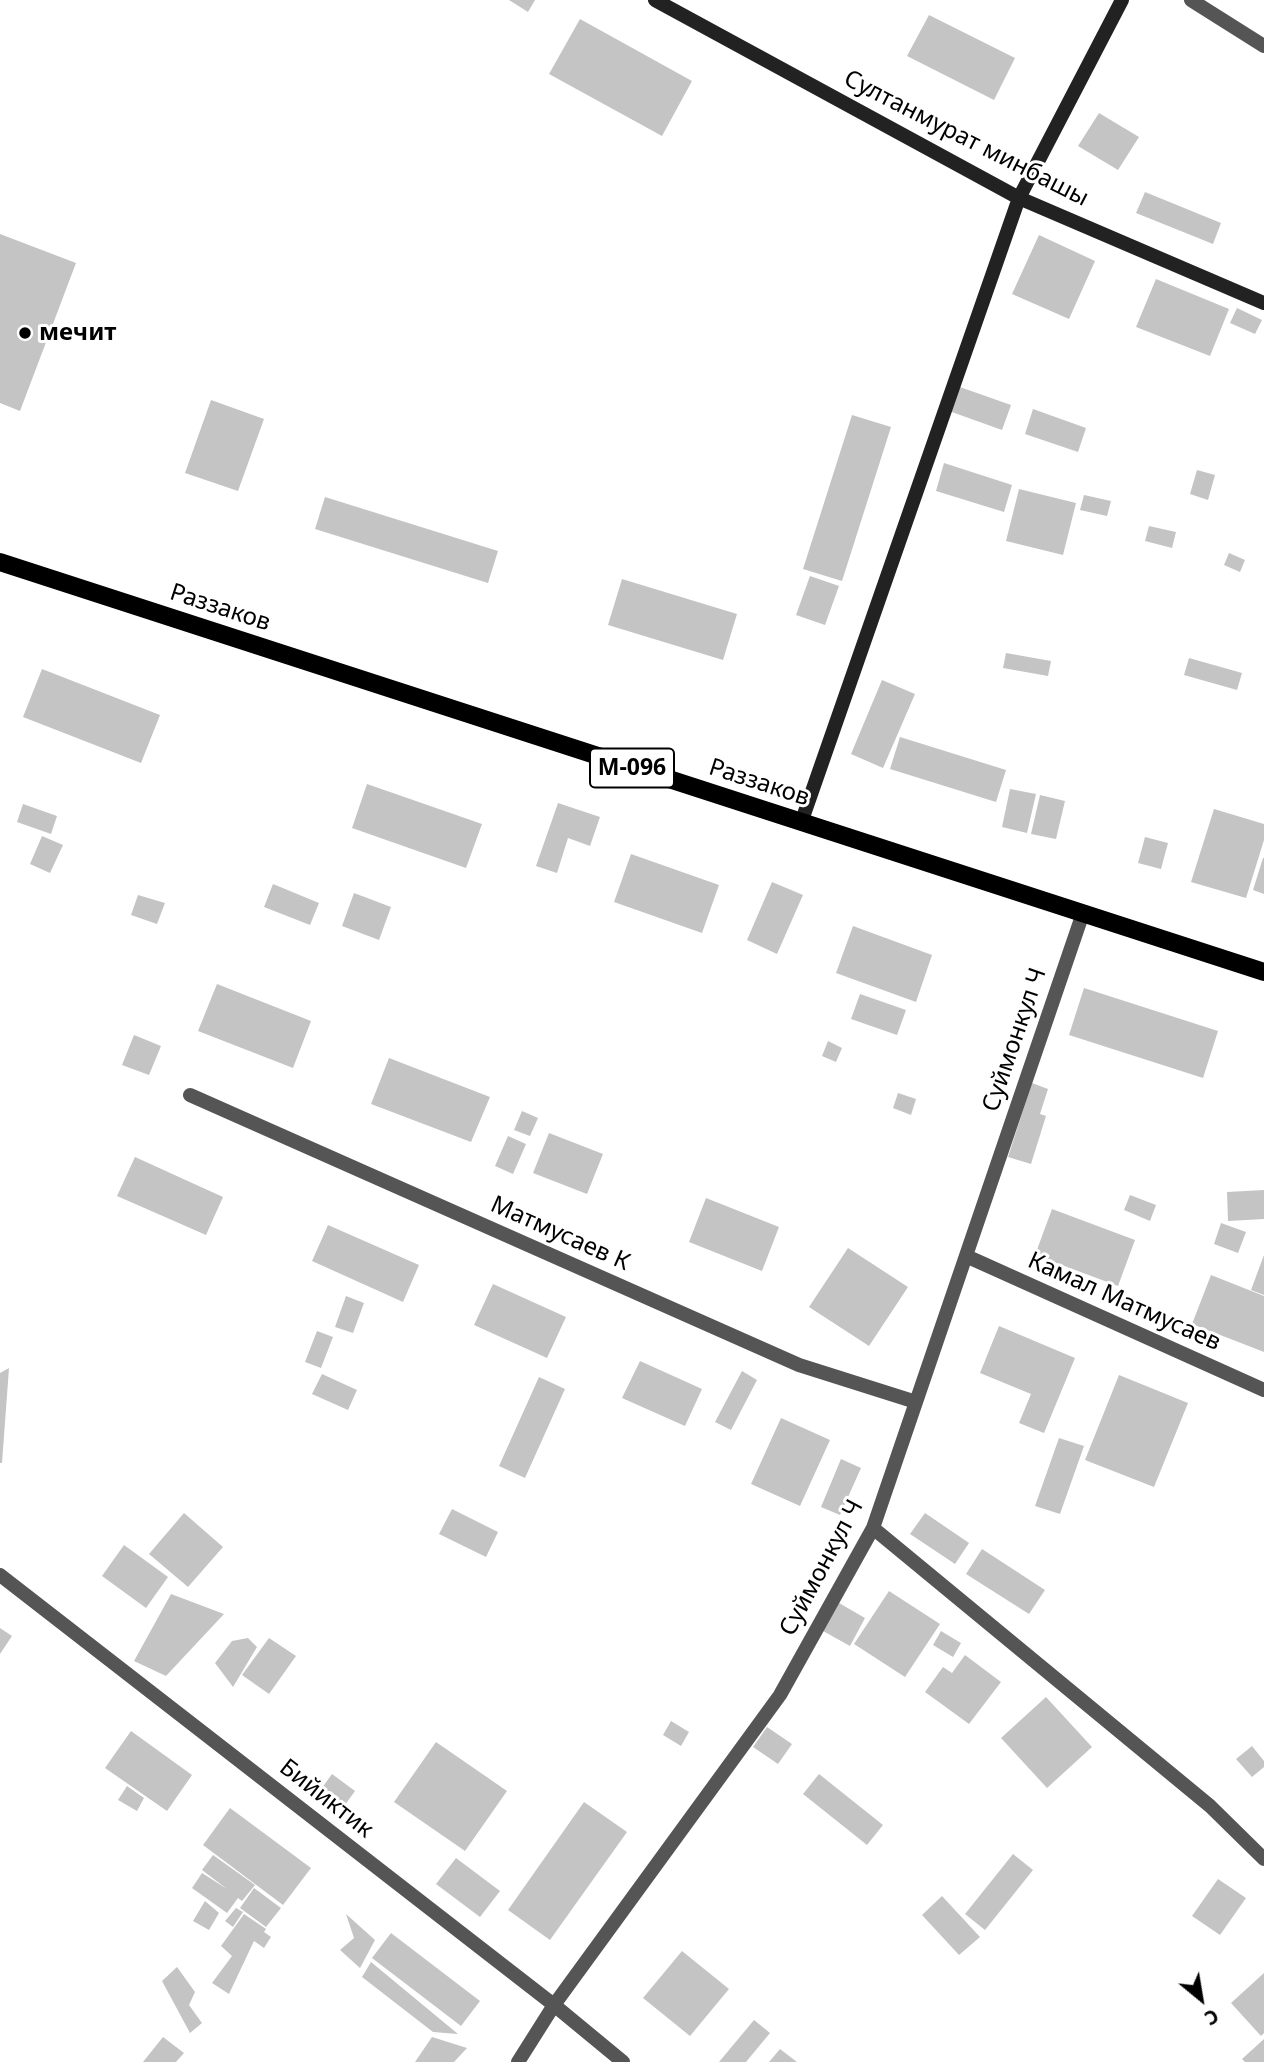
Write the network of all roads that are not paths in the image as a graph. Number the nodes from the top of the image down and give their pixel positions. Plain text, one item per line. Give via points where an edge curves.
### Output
1 (656, 0) edge
2 (1122, 0) edge
3 (1191, 0) edge
4 (1264, 46) edge
5 (1019, 198) junction
6 (1264, 303) edge
7 (0, 562) edge
8 (801, 823) junction
9 (1083, 913) junction
10 (1264, 972) edge
11 (190, 1096) dead end
12 (966, 1256) junction
13 (1264, 1390) edge
14 (916, 1402) junction
15 (873, 1528) junction
16 (0, 1575) edge
17 (1264, 1859) edge
18 (554, 2005) junction
19 (518, 2062) edge
20 (622, 2062) edge

1 - 5 street, Султанмурат минбашы
2 - 5 street
3 - 4 street
5 - 6 street, Султанмурат минбашы
5 - 8 street
7 - 8 main road, Раззаков / М-096
8 - 9 main road, Раззаков / М-096
9 - 10 main road, Раззаков / М-096
9 - 12 street, Суймонкул Ч
11 - 14 street, Матмусаев К via 799,1365
12 - 13 street, Камал Матмусаев
12 - 14 street, Суймонкул Ч
14 - 15 street, Суймонкул Ч
15 - 17 street via 1210,1806
15 - 18 street, Суймонкул Ч via 780,1695
16 - 18 street, Бийиктик
18 - 19 street, Суймонкул Ч
18 - 20 street, Бийиктик

